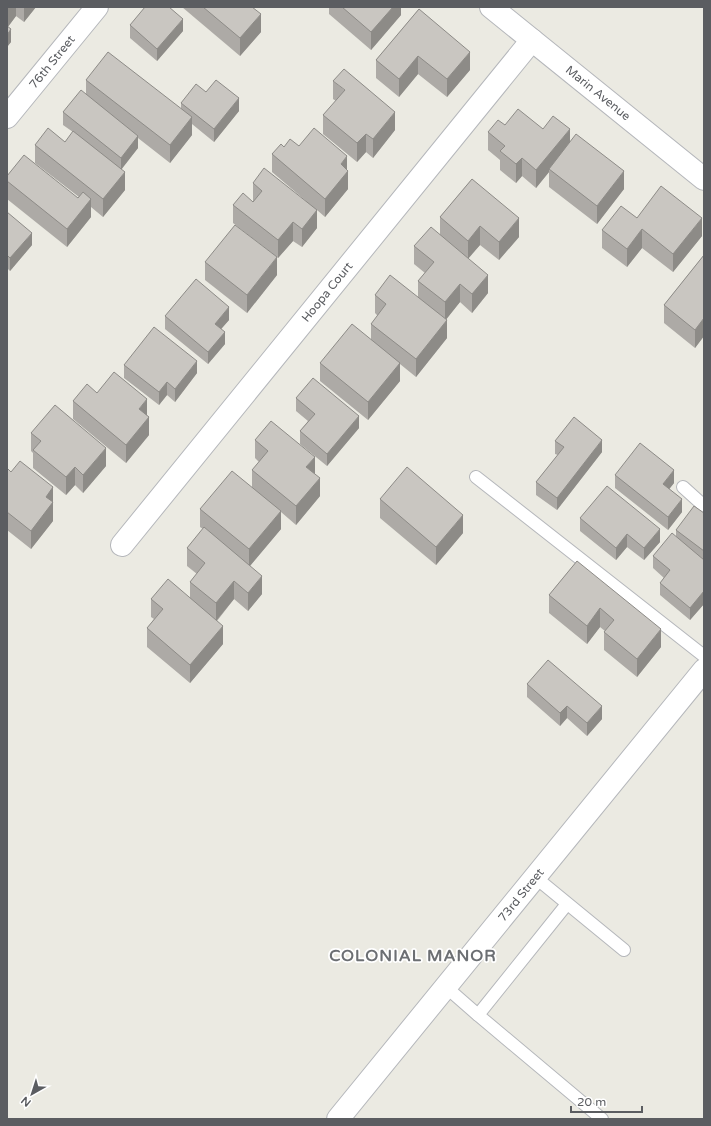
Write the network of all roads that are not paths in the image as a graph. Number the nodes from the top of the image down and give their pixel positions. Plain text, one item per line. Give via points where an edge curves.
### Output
1 (97, 7) edge
2 (491, 7) edge
3 (532, 40) junction
4 (7, 117) edge
5 (704, 180) edge
6 (476, 477) dead end
7 (683, 487) dead end
8 (704, 506) edge
9 (122, 545) dead end
10 (704, 656) edge
11 (704, 670) edge
12 (535, 877) junction
13 (567, 904) junction
14 (624, 950) dead end
15 (446, 987) junction
16 (478, 1015) junction
17 (338, 1119) edge
18 (602, 1119) edge

1 - 4 street, 76th Street
2 - 3 street, Marin Avenue
3 - 5 street, Marin Avenue
3 - 9 street, Hoopa Court
6 - 10 lane
7 - 8 lane
11 - 12 street, 73rd Street
12 - 13 lane
12 - 15 street, 73rd Street
13 - 14 lane
13 - 16 lane
15 - 16 lane
15 - 17 street, 73rd Street
16 - 18 lane

